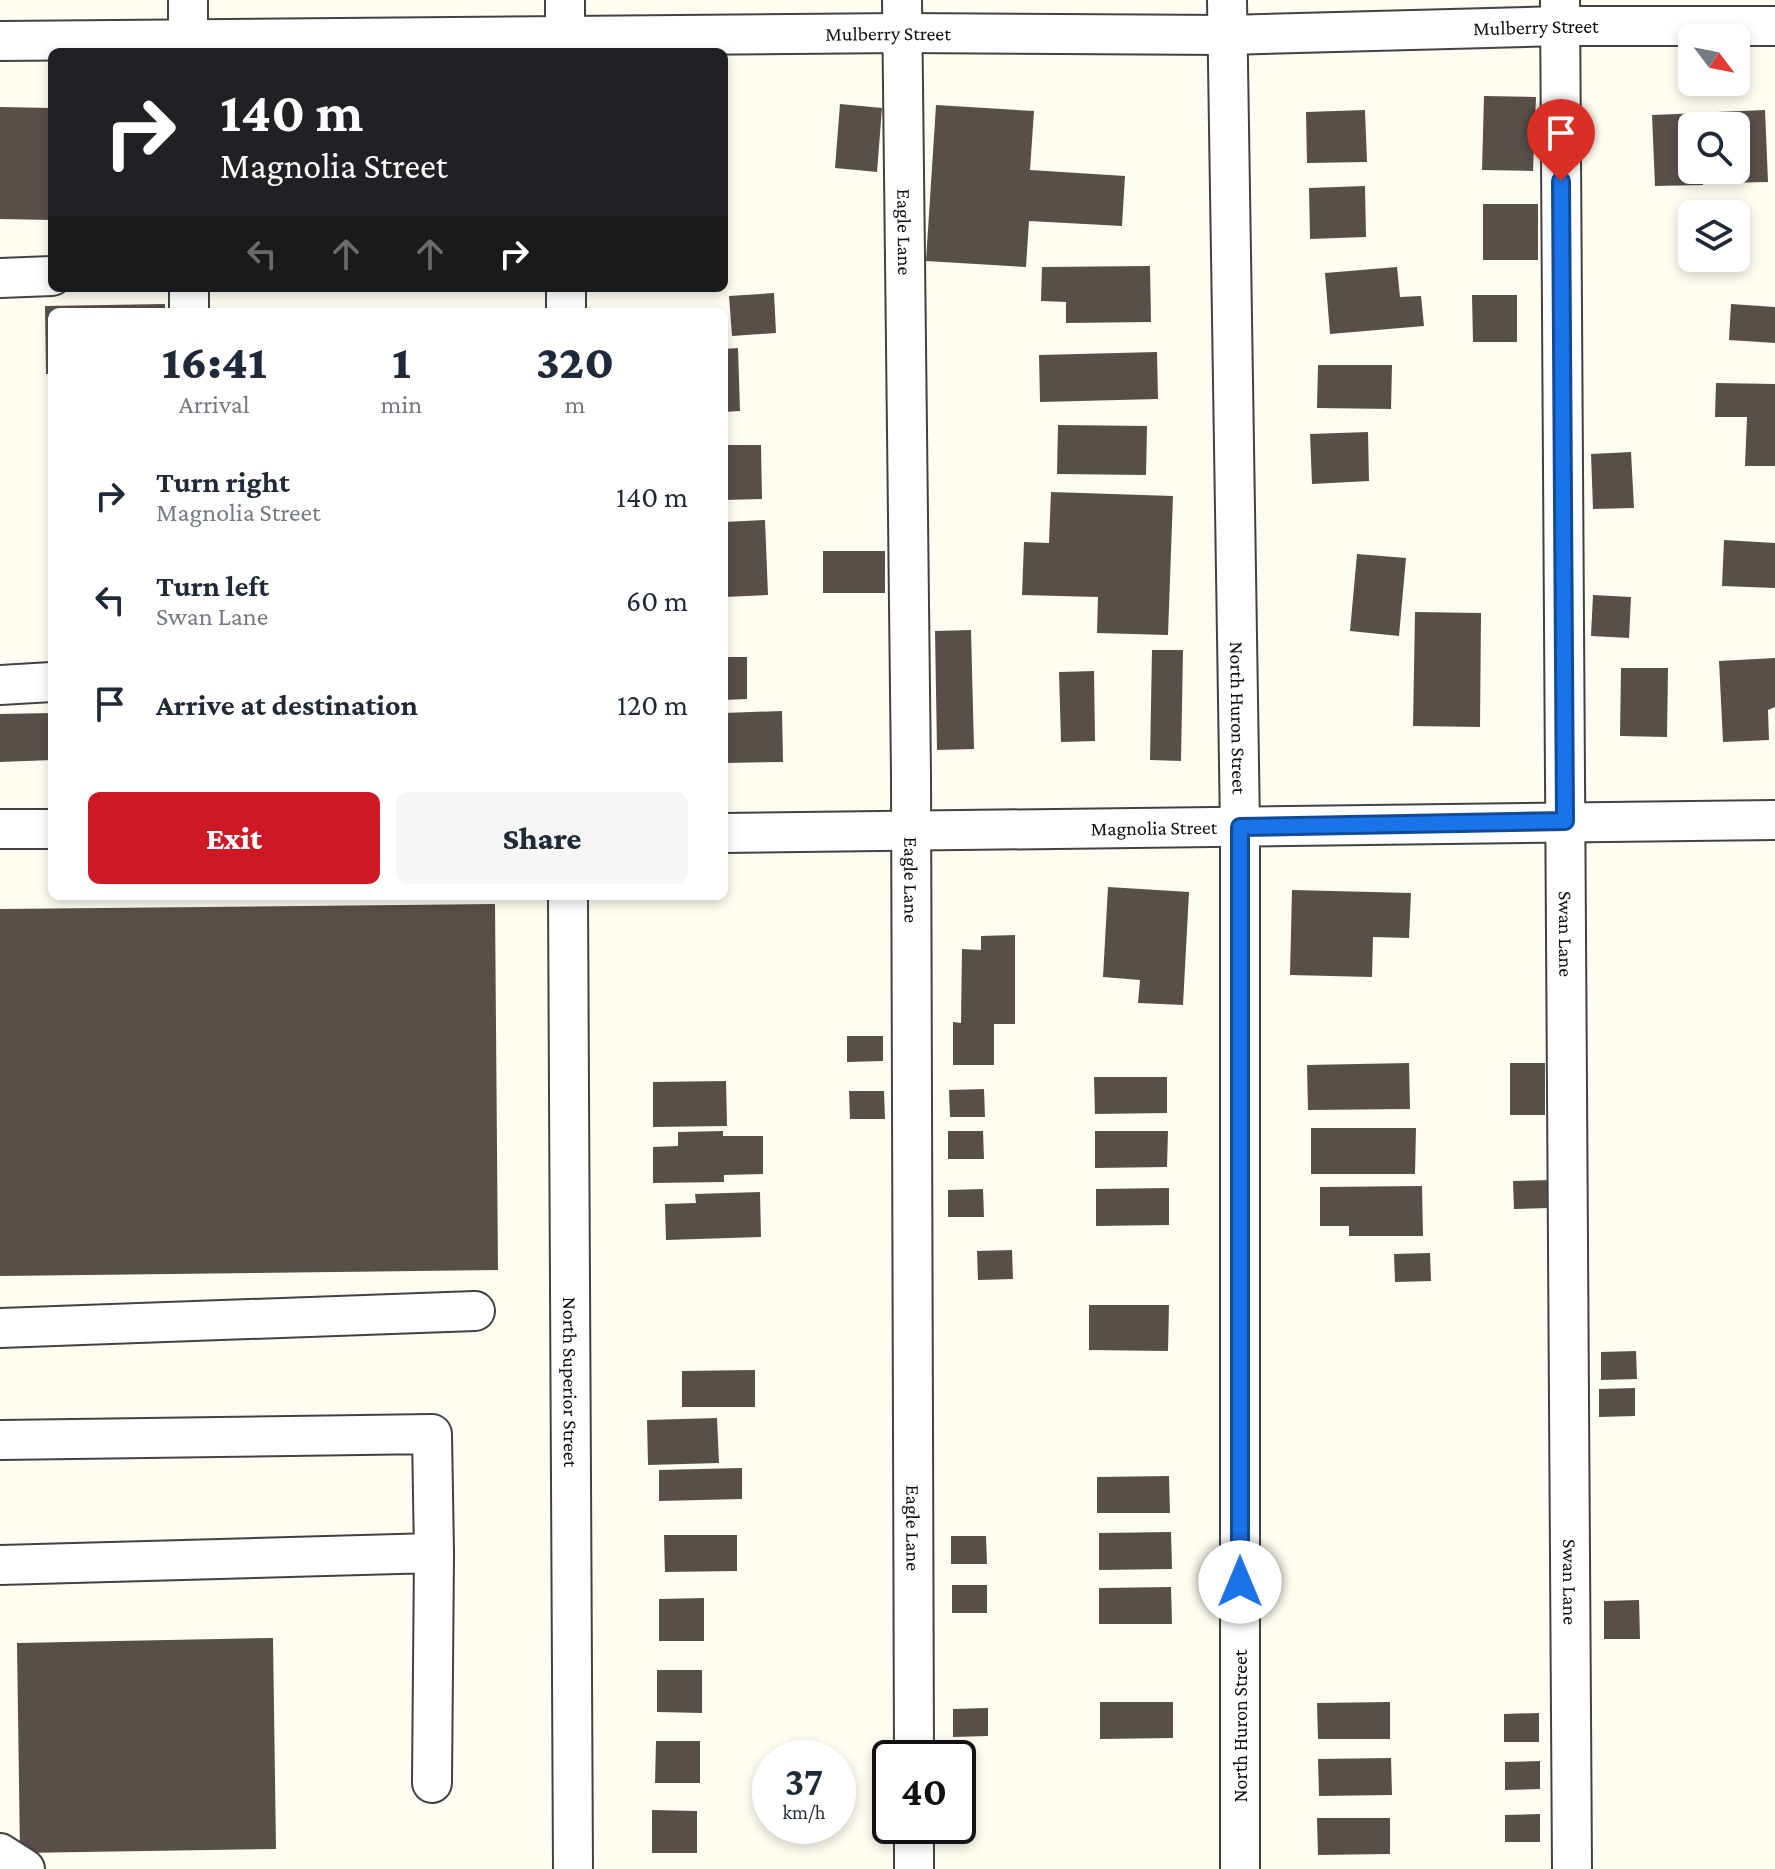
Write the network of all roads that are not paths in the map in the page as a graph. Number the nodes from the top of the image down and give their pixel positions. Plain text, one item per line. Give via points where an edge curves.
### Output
1 (188, 0) edge
2 (1560, 13) edge
3 (902, 17) edge
4 (1227, 18) edge
5 (1775, 26) edge
6 (565, 30) edge
7 (0, 41) edge
8 (188, 45) edge
9 (48, 276) edge
10 (0, 278) edge
11 (48, 682) edge
12 (0, 685) edge
13 (1775, 820) edge
14 (1565, 821) junction
15 (1240, 827) junction
16 (0, 829) edge
17 (48, 829) edge
18 (911, 832) junction
19 (728, 833) edge
20 (568, 900) edge
21 (475, 1311) dead end
22 (0, 1328) edge
23 (0, 1440) edge
24 (434, 1553) junction
25 (0, 1565) edge
26 (914, 1740) edge
27 (432, 1783) dead end
28 (914, 1844) edge
29 (0, 1853) edge
30 (25, 1869) edge
31 (573, 1869) edge
32 (914, 1869) edge
33 (1240, 1869) edge
34 (1572, 1869) edge

1 - 8 street
2 - 4 street, Mulberry Street
2 - 5 street, Mulberry Street
2 - 14 street, Swan Lane
3 - 4 street, Mulberry Street
3 - 6 street, Mulberry Street
3 - 18 street, Eagle Lane
4 - 15 street, North Huron Street
6 - 8 street, Mulberry Street
7 - 8 street, Mulberry Street
9 - 10 street
11 - 12 street
13 - 14 street, Magnolia Street
14 - 15 street, Magnolia Street
14 - 34 street, Swan Lane
15 - 18 street, Magnolia Street
15 - 33 street, North Huron Street
16 - 17 street
18 - 19 street, Magnolia Street
18 - 26 street, Eagle Lane
20 - 31 street, North Superior Street
21 - 22 street
23 - 24 street via 432,1434
24 - 25 street
24 - 27 street
28 - 32 street
29 - 30 street

